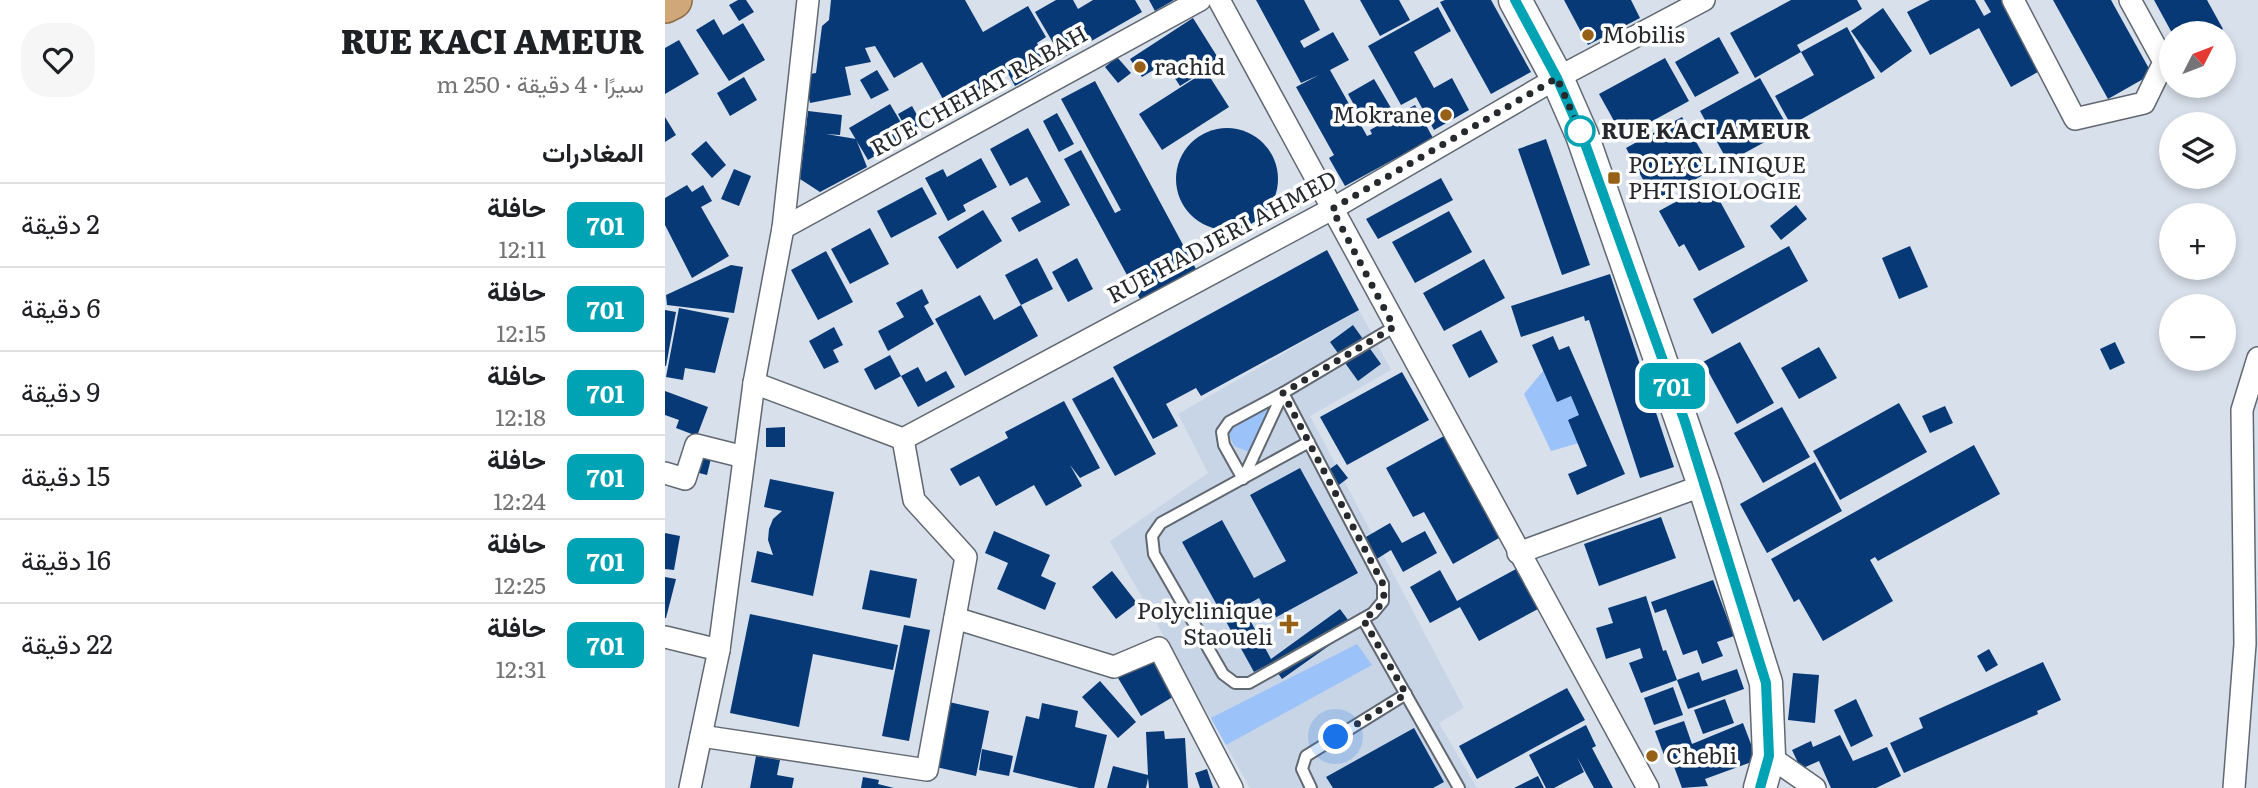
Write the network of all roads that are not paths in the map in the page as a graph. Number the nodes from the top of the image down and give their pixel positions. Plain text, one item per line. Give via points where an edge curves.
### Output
1 (673, 0) edge
2 (808, 0) edge
3 (1200, 0) edge
4 (1219, 0) edge
5 (1515, 0) edge
6 (1704, 0) edge
7 (2013, 0) edge
8 (2130, 0) edge
9 (665, 4) edge
10 (1557, 78) junction
11 (1332, 209) junction
12 (783, 228) junction
13 (1394, 327) junction
14 (2258, 358) edge
15 (754, 383) junction
16 (1283, 393) junction
17 (903, 439) junction
18 (1309, 442) junction
19 (744, 457) junction
20 (665, 472) edge
21 (1243, 479) junction
22 (1704, 485) junction
23 (1518, 553) junction
24 (955, 618) junction
25 (1363, 619) junction
26 (665, 637) edge
27 (719, 650) junction
28 (1406, 694) junction
29 (701, 736) junction
30 (1769, 756) junction
31 (690, 788) edge
32 (1232, 788) edge
33 (1311, 788) edge
34 (1459, 788) edge
35 (1648, 788) edge
36 (1760, 788) edge
37 (1815, 788) edge
38 (2234, 788) edge

1 - 9 highway
2 - 12 street
3 - 12 street, RUE CHEHAT RABAH
4 - 11 street
5 - 10 main road
6 - 10 street, RUE HADJERI AHMED
7 - 8 street via 2075,119 2144,103 2164,62
10 - 11 street, RUE HADJERI AHMED
10 - 22 main road via 1582,135
11 - 13 street
11 - 17 street, RUE HADJERI AHMED
12 - 15 street
13 - 16 lane
13 - 23 street
14 - 38 street via 2242,410 2245,644
15 - 17 street
15 - 19 street
16 - 18 lane
16 - 21 lane
16 - 21 lane via 1229,422 1222,432
17 - 24 street via 914,500 966,557
18 - 21 lane
18 - 25 lane via 1383,584 1380,608
19 - 20 street via 696,445 685,479
19 - 27 street
21 - 25 lane via 1161,523 1152,536 1154,554 1223,674 1235,684 1249,683
22 - 23 street
22 - 30 main road via 1766,683
23 - 35 street
24 - 29 street via 927,770
24 - 32 street via 1114,667 1159,648
25 - 28 lane
26 - 27 street
27 - 29 street
28 - 33 lane via 1306,756 1302,769
28 - 34 lane
29 - 31 street
30 - 36 main road
30 - 37 street

